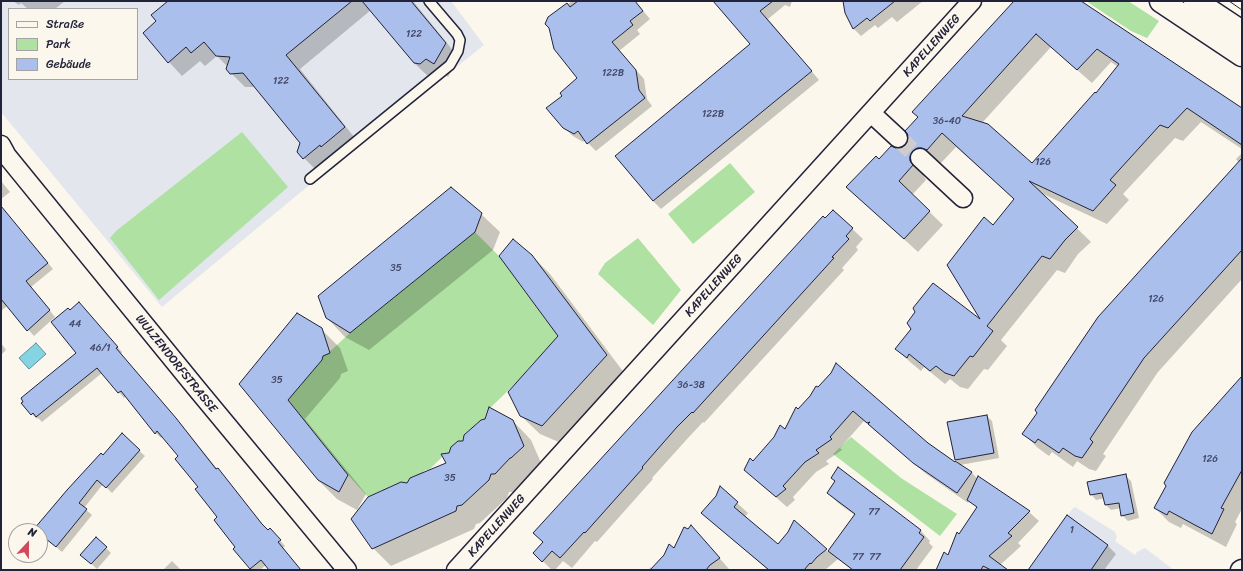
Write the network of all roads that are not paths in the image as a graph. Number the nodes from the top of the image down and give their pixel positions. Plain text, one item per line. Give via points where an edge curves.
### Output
1 (430, 1) edge
2 (972, 1) edge
3 (1161, 1) edge
4 (1195, 1) edge
5 (1242, 32) edge
6 (1242, 54) edge
7 (871, 113) junction
8 (898, 138) tunnel mouth
9 (3, 151) edge
10 (920, 158) tunnel mouth
11 (310, 179) dead end
12 (963, 198) dead end
13 (347, 570) edge
14 (456, 570) edge

1 - 11 lane via 460,40 458,51 450,65
2 - 7 street, KAPELLENWEG
3 - 6 street
4 - 5 street
7 - 8 street
7 - 14 street, KAPELLENWEG
9 - 13 street, WULZENDORFSTRASSE
10 - 12 street

